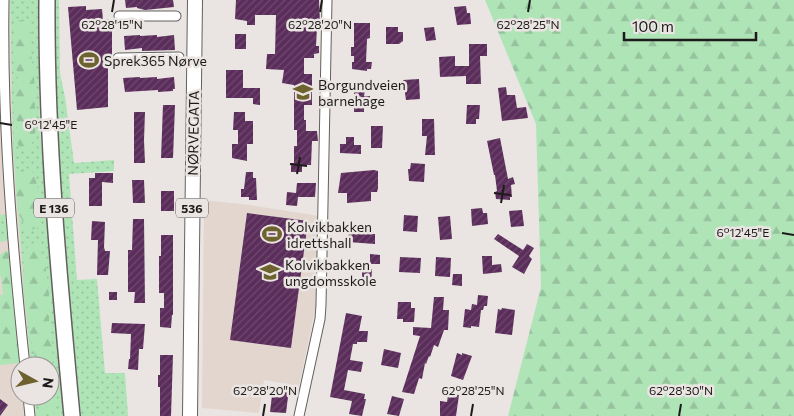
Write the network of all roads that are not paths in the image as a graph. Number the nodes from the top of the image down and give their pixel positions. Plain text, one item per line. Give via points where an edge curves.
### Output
1 (4, 0) edge
2 (47, 0) edge
3 (194, 0) edge
4 (327, 0) edge
5 (119, 16) dead end
6 (176, 16) dead end
7 (179, 57) dead end
8 (118, 58) dead end
9 (24, 356) edge
10 (72, 416) edge
11 (190, 416) edge
12 (299, 416) edge

1 - 9 street via 9,188
2 - 10 highway, E 136 via 51,176
3 - 11 main road, NØRVEGATA / 536
4 - 12 street via 320,320
5 - 6 street
7 - 8 street

